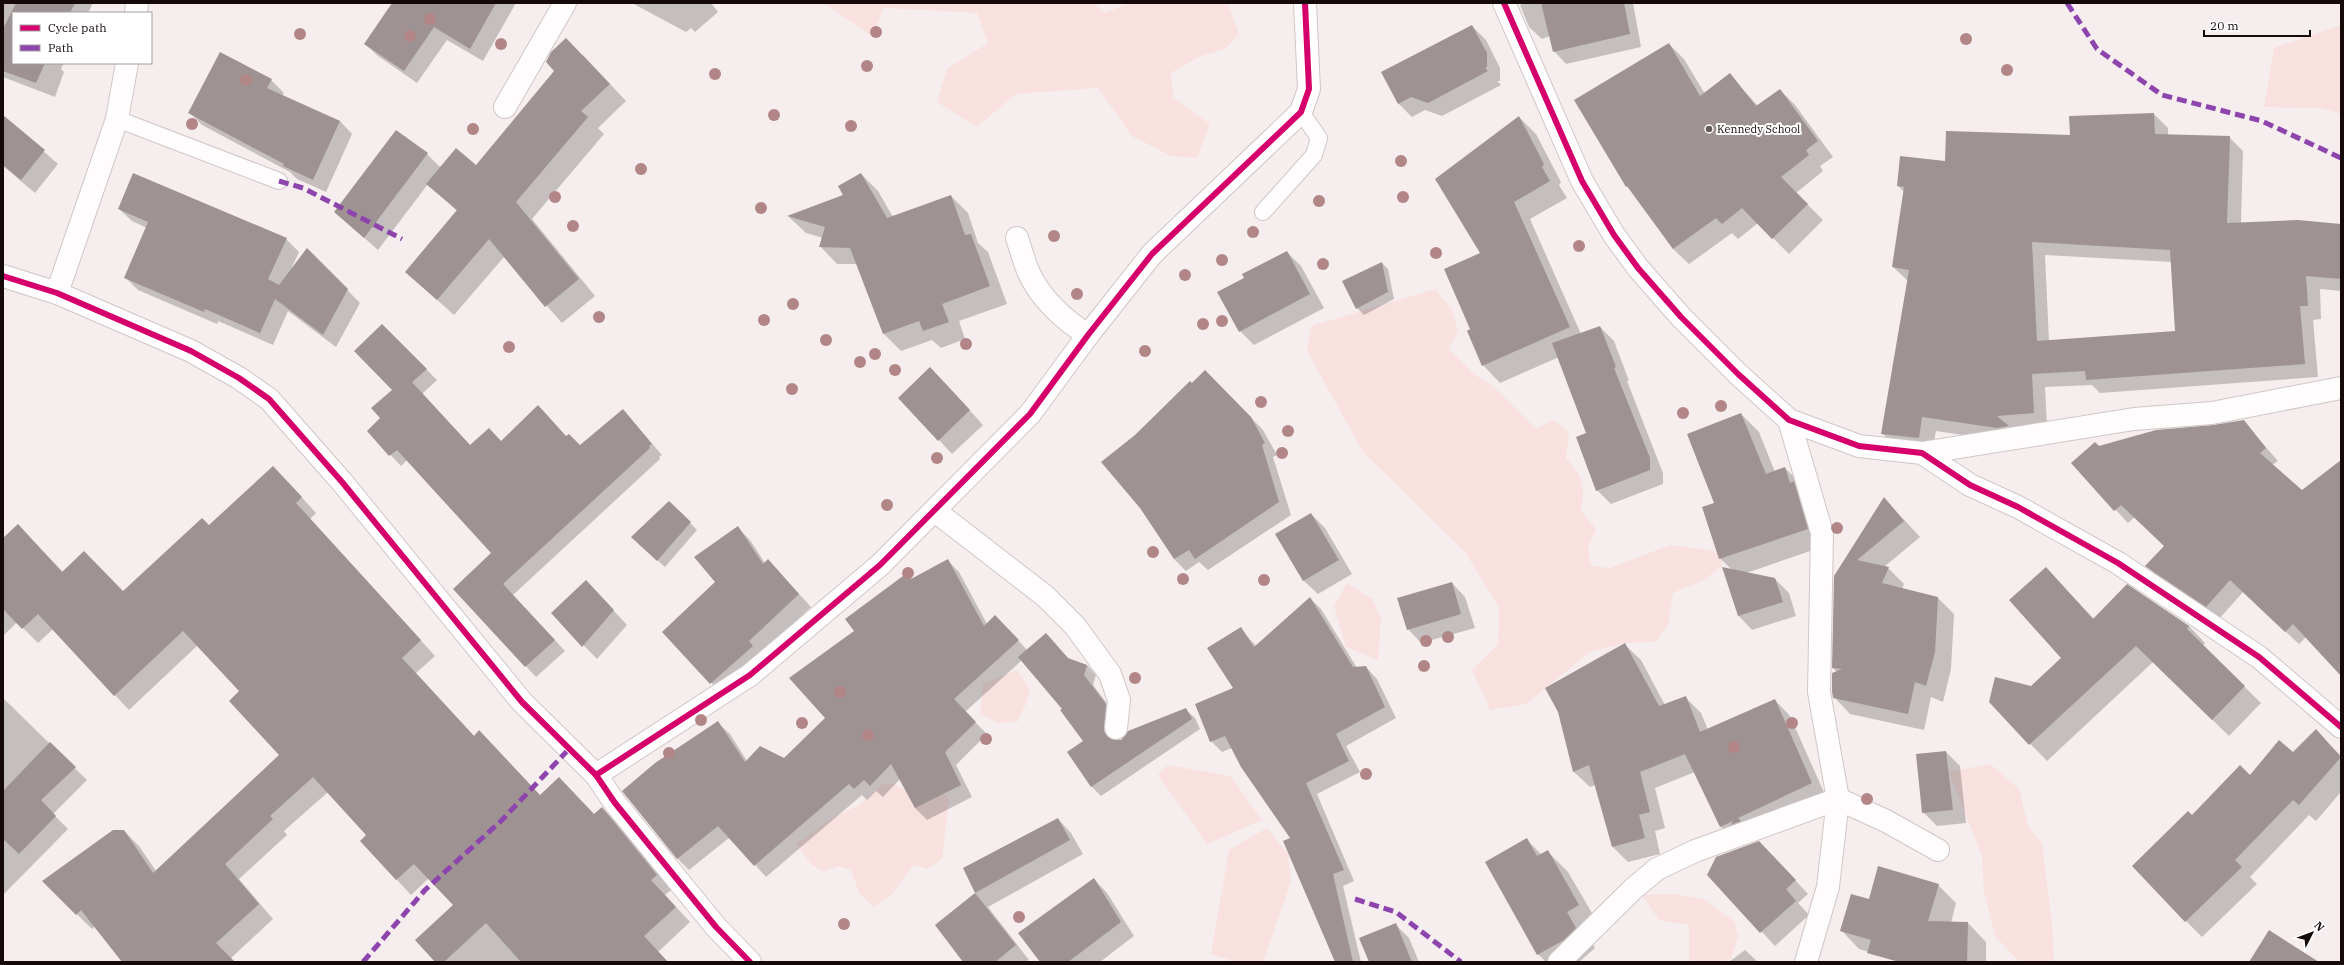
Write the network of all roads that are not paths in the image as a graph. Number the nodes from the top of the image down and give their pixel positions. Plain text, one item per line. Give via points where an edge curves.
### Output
1 (565, 3) edge
2 (1305, 3) edge
3 (1504, 3) edge
4 (127, 64) edge
5 (505, 107) dead end
6 (1301, 112) junction
7 (117, 119) junction
8 (279, 181) dead end
9 (1263, 212) dead end
10 (1017, 238) dead end
11 (3, 276) edge
12 (57, 293) junction
13 (1088, 335) junction
14 (2341, 388) edge
15 (1788, 420) junction
16 (1922, 453) junction
17 (935, 511) junction
18 (2341, 727) edge
19 (1116, 728) dead end
20 (596, 775) junction
21 (1838, 799) junction
22 (1938, 850) dead end
23 (750, 962) edge
24 (1559, 962) edge
25 (1806, 962) edge

1 - 5 street
2 - 6 street via 1309,89 1307,101
3 - 15 street via 1582,181 1614,234 1638,268 1681,317
4 - 7 street
6 - 9 lane via 1319,138 1314,154
6 - 13 street via 1168,237
7 - 8 lane
7 - 12 street
10 - 13 street via 1029,275 1053,308 1071,325
11 - 12 street
12 - 20 street via 191,351 239,378 269,399 342,482 522,702
13 - 17 street via 1030,414
14 - 16 street via 2212,413 2134,419
15 - 16 street via 1859,446
15 - 21 street via 1822,533 1819,692
16 - 18 street via 1970,485 2018,507 2124,567 2259,657
17 - 19 street via 1046,596 1075,626 1110,674 1119,700
17 - 20 street via 880,565 750,675
20 - 23 street via 711,920
21 - 22 street via 1886,821
21 - 24 street via 1695,851 1657,869 1633,889
21 - 25 street via 1828,887

